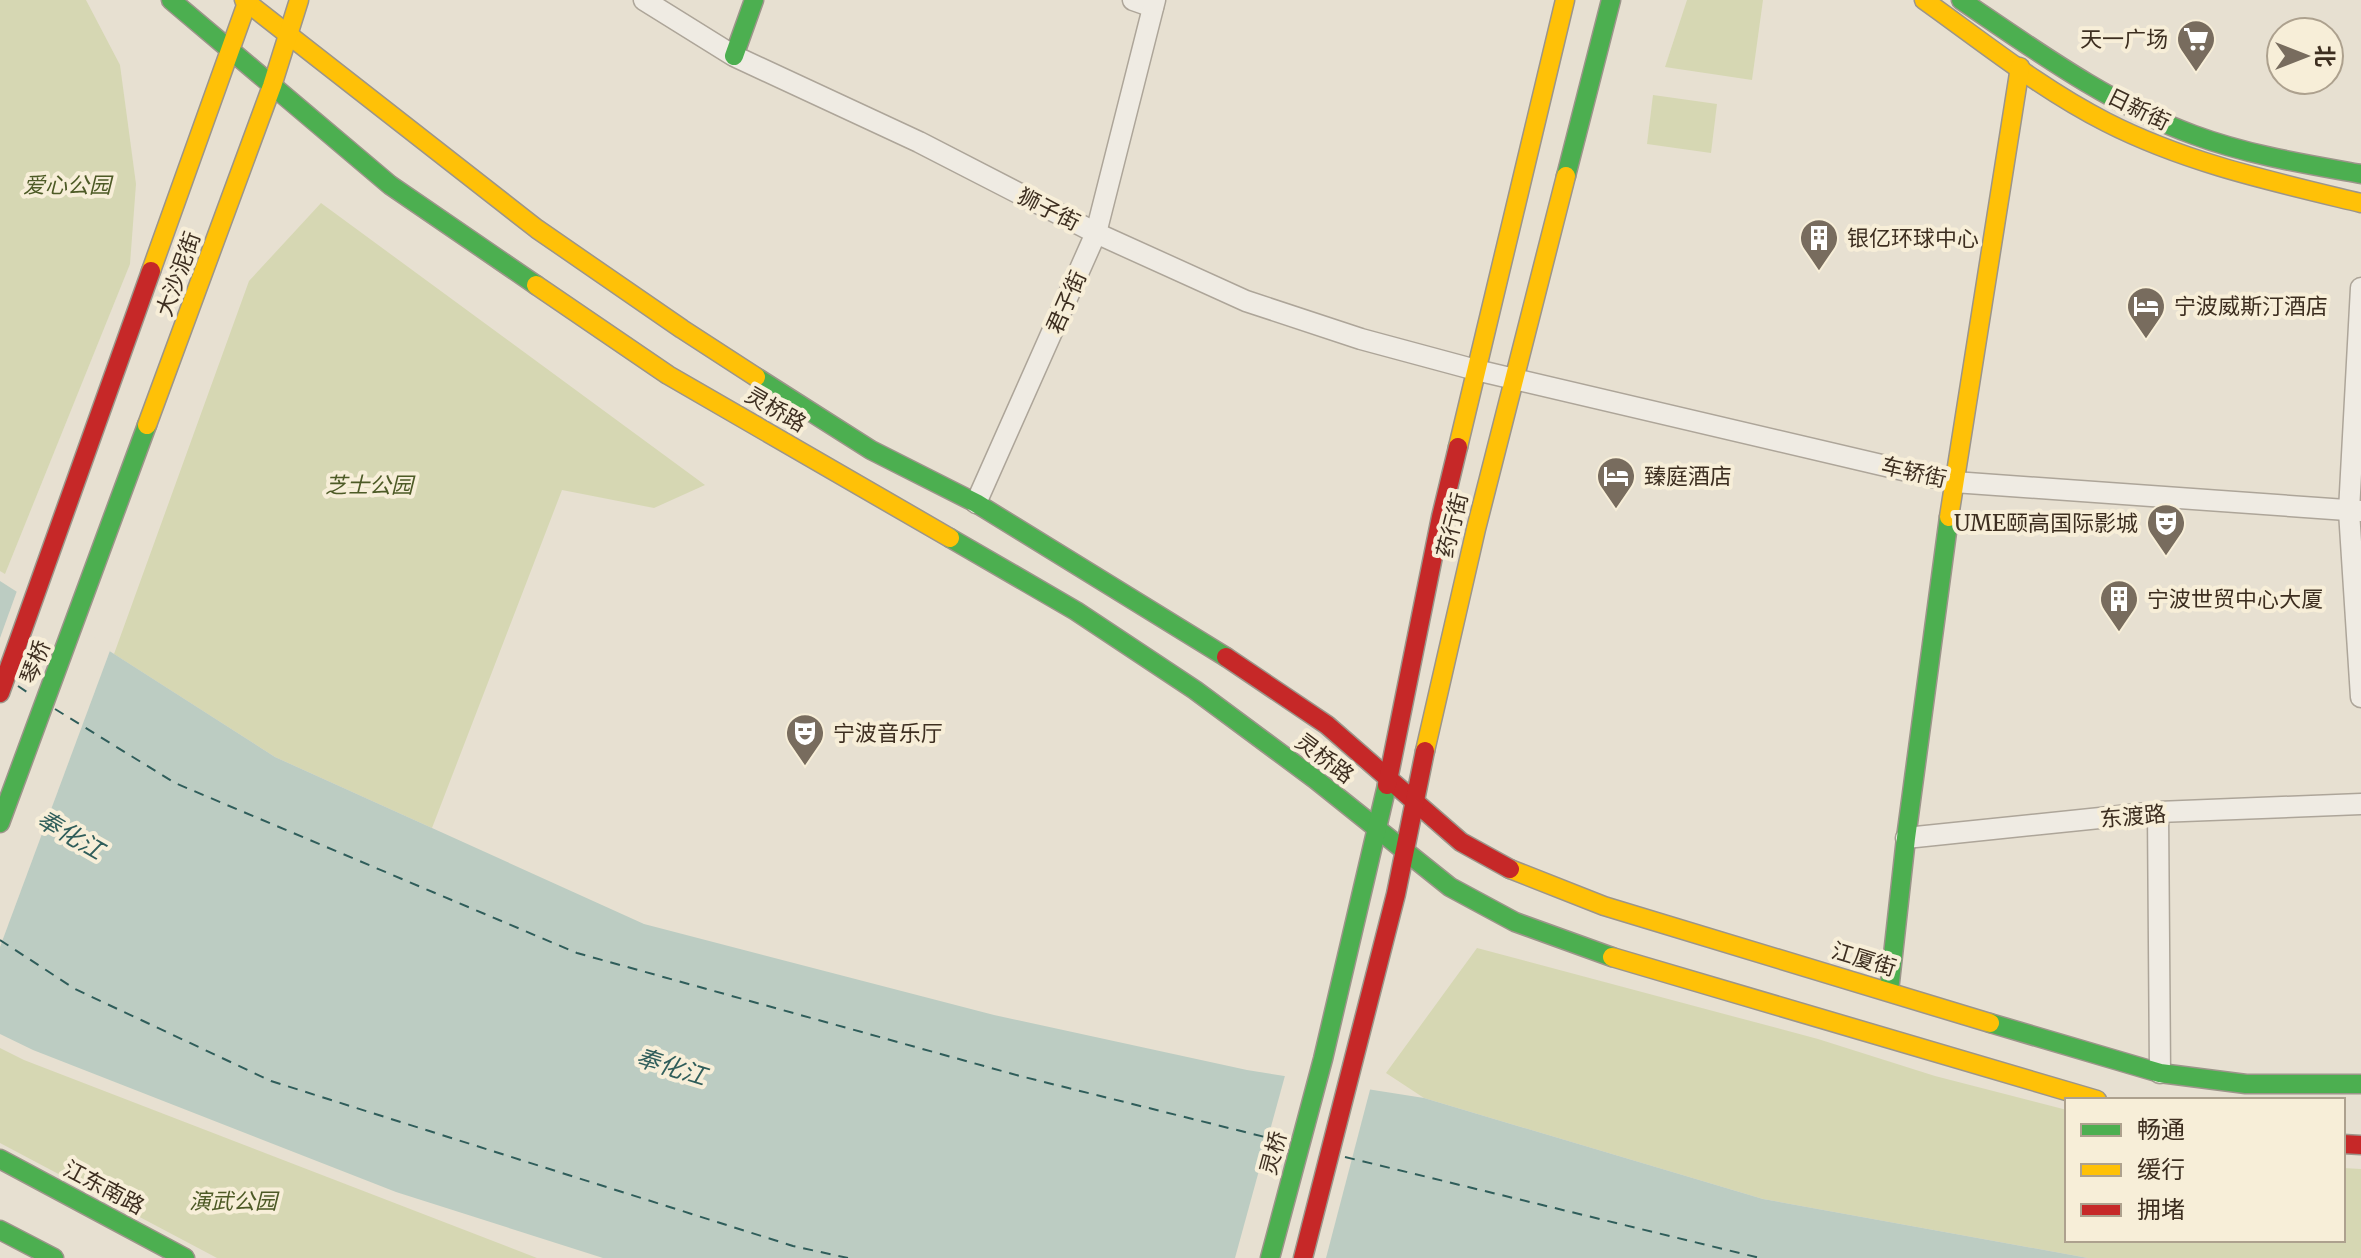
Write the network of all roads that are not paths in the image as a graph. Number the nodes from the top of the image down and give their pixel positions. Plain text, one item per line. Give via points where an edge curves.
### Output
1 (171, 0) edge
2 (299, 0) edge
3 (644, 0) edge
4 (754, 0) edge
5 (1133, 0) edge
6 (1565, 0) edge
7 (1611, 0) edge
8 (1924, 0) edge
9 (1961, 0) edge
10 (246, 1) edge
11 (1154, 4) edge
12 (288, 34) junction
13 (230, 51) junction
14 (734, 56) junction
15 (2020, 67) junction
16 (272, 86) junction
17 (2361, 174) edge
18 (2361, 203) edge
19 (1096, 233) junction
20 (2361, 288) edge
21 (1476, 370) junction
22 (1513, 379) junction
23 (1954, 482) junction
24 (976, 503) junction
25 (2355, 511) edge
26 (55, 540) joint
27 (98, 563) joint
28 (0, 693) edge
29 (2361, 697) edge
30 (1387, 780) junction
31 (1414, 804) junction
32 (2361, 804) edge
33 (2158, 812) junction
34 (0, 823) edge
35 (1378, 830) junction
36 (1906, 838) junction
37 (1405, 851) junction
38 (1889, 991) junction
39 (1323, 1059) joint
40 (2160, 1073) junction
41 (2361, 1084) edge
42 (2090, 1098) edge
43 (0, 1159) edge
44 (0, 1230) edge
45 (54, 1258) edge
46 (185, 1258) edge
47 (1270, 1258) edge
48 (1303, 1258) edge

1 - 13 main road, 灵桥路
2 - 12 main road, 大沙泥街
3 - 14 street, 狮子街
4 - 14 main road
5 - 11 street
6 - 21 main road, 药行街
7 - 22 main road, 药行街
8 - 15 main road, 日新街
9 - 17 main road, 日新街 via 2107,94 2173,127 2254,153
10 - 12 main road, 灵桥路
10 - 13 main road, 大沙泥街
11 - 19 street, 君子街
12 - 16 main road, 大沙泥街
12 - 24 main road, 灵桥路 via 537,229 682,329 871,450
13 - 16 main road, 灵桥路
13 - 26 main road, 大沙泥街
14 - 19 street, 狮子街 via 919,142
15 - 18 main road, 日新街 via 2104,121 2164,148 2250,177
15 - 23 main road
16 - 27 main road, 大沙泥街
16 - 35 main road, 灵桥路 via 390,185 668,375 1076,611 1195,690
19 - 21 street, 狮子街 via 1246,301
19 - 24 street, 君子街
20 - 25 street
21 - 22 street, 车轿街
21 - 30 main road, 药行街
22 - 23 street, 车轿街
22 - 31 main road, 药行街
23 - 25 street, 车轿街
23 - 36 main road
24 - 30 main road, 灵桥路 via 1247,670 1327,725
25 - 29 street
26 - 28 main road, 琴桥
27 - 34 main road, 琴桥
30 - 31 main road, 江厦街
30 - 35 main road, 药行街
31 - 37 main road, 药行街
31 - 38 main road, 江厦街 via 1461,842 1531,879
32 - 33 street, 东渡路
33 - 36 street, 东渡路
33 - 40 street
35 - 37 main road
35 - 39 main road, 药行街
36 - 38 main road
37 - 42 main road via 1480,905 1588,950
37 - 48 main road, 药行街
38 - 40 main road, 江厦街
39 - 47 main road, 灵桥
40 - 41 main road, 江厦街 via 2246,1084
43 - 46 main road, 江东南路
44 - 45 main road

